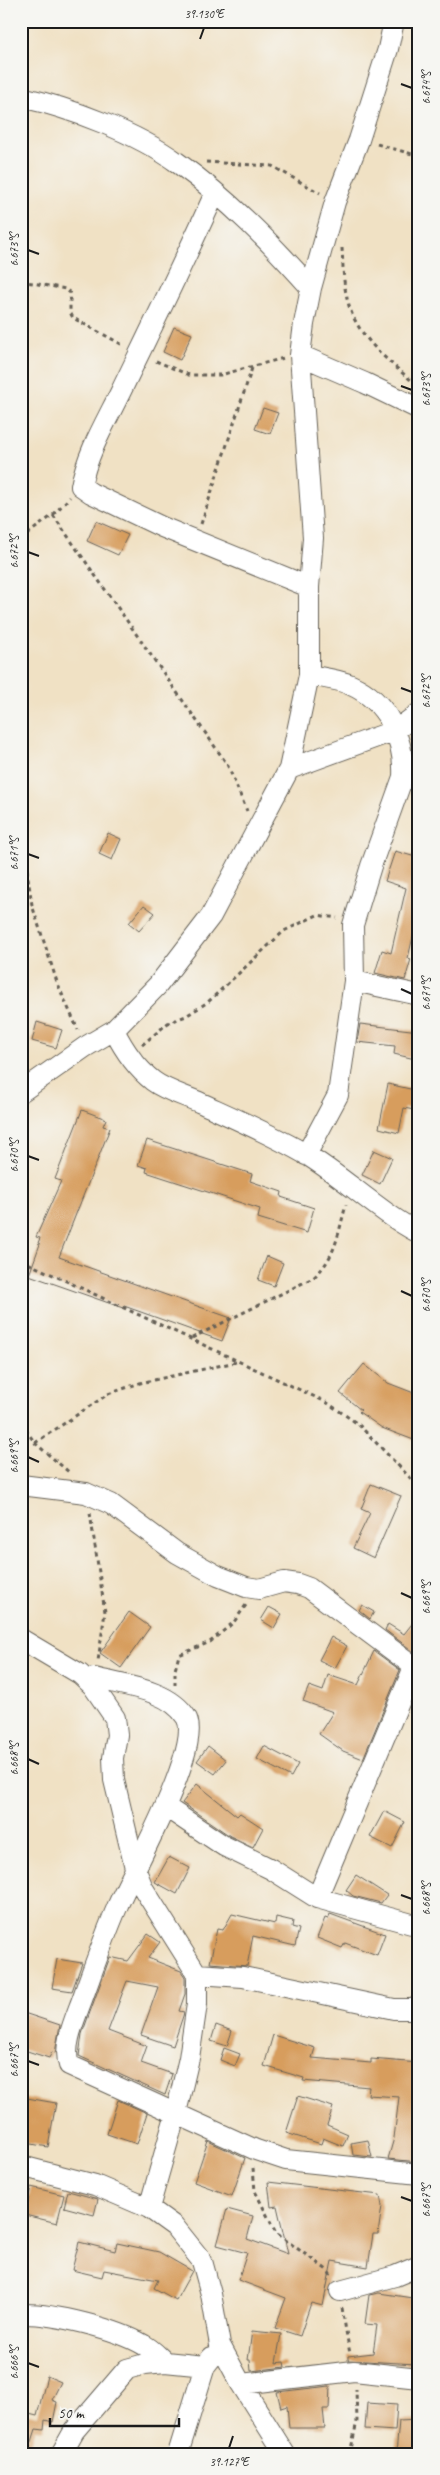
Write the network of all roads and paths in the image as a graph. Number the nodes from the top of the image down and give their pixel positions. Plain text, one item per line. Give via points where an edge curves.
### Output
1 (394, 21) edge
2 (21, 97) edge
3 (359, 140) junction
4 (419, 156) edge
5 (178, 162) junction
6 (215, 193) junction
7 (334, 202) junction
8 (342, 247) dead end
9 (311, 288) junction
10 (300, 355) junction
11 (252, 368) dead end
12 (419, 387) edge
13 (419, 409) edge
14 (81, 486) junction
15 (53, 515) junction
16 (21, 539) edge
17 (195, 540) junction
18 (309, 587) junction
19 (309, 675) junction
20 (419, 713) edge
21 (396, 730) junction
22 (288, 769) junction
23 (411, 781) edge
24 (21, 830) edge
25 (256, 832) junction
26 (353, 925) junction
27 (354, 981) junction
28 (419, 995) edge
29 (114, 1030) junction
30 (85, 1047) junction
31 (125, 1052) junction
32 (21, 1092) edge
33 (306, 1155) junction
34 (351, 1185) junction
35 (419, 1233) edge
36 (21, 1260) edge
37 (192, 1338) junction
38 (236, 1362) junction
39 (21, 1423) edge
40 (36, 1443) junction
41 (21, 1485) edge
42 (419, 1487) edge
43 (86, 1494) junction
44 (259, 1589) junction
45 (21, 1639) edge
46 (417, 1666) edge
47 (94, 1678) joint
48 (175, 1704) junction
49 (166, 1806) junction
50 (134, 1868) junction
51 (316, 1898) junction
52 (419, 1926) edge
53 (197, 1974) junction
54 (419, 2005) edge
55 (176, 2113) junction
56 (256, 2150) junction
57 (21, 2166) edge
58 (419, 2174) edge
59 (148, 2208) junction
60 (419, 2266) edge
61 (340, 2291) junction
62 (21, 2314) edge
63 (220, 2345) junction
64 (165, 2362) junction
65 (205, 2366) junction
66 (354, 2371) junction
67 (419, 2378) edge
68 (240, 2384) junction
69 (61, 2454) edge
70 (178, 2454) edge
71 (284, 2454) edge
72 (350, 2454) edge

1 - 3 street
2 - 5 street via 124,132
3 - 4 path
3 - 7 street
5 - 6 street
5 - 7 path via 272,166
6 - 9 street via 265,236
6 - 14 street via 100,436
7 - 9 street
8 - 12 path via 347,298 363,334
9 - 10 street
10 - 13 street
10 - 18 street via 313,538
11 - 17 path via 225,458
14 - 15 path
14 - 17 street
15 - 16 path
15 - 25 path via 227,764
17 - 18 street
18 - 19 street
19 - 21 street via 340,681 365,694 382,708
19 - 22 street
20 - 21 street
21 - 22 street
21 - 23 street
22 - 25 street
23 - 26 street via 371,866
24 - 30 path via 32,905 58,985
25 - 29 street via 211,916 158,984
26 - 27 street
26 - 31 path via 324,914 296,923 284,930 208,1002 168,1023 148,1041
27 - 28 street
27 - 33 street via 338,1095
29 - 30 street
29 - 31 street
30 - 32 street
31 - 33 street via 155,1083
33 - 34 street
34 - 35 street
34 - 37 path via 334,1251 325,1267 313,1278
36 - 37 path
37 - 38 path
38 - 40 path via 140,1383 108,1394
38 - 42 path via 342,1411
39 - 40 path
40 - 43 path via 64,1466
41 - 43 street
43 - 44 street via 111,1504 177,1553 218,1576
43 - 47 path via 104,1612
44 - 46 street via 284,1582 310,1588
44 - 48 path via 221,1634 179,1655 175,1670
45 - 50 street via 80,1674 93,1686 114,1718 117,1735 114,1780
46 - 51 street
47 - 48 street via 153,1693
48 - 49 street via 190,1724 190,1737
49 - 50 street
49 - 51 street via 224,1846 271,1869
50 - 53 street
50 - 55 street via 105,1934 74,2022 66,2056 69,2065 80,2072
51 - 52 street
53 - 54 street via 243,1977 394,2009 414,2009
53 - 55 street via 197,2004 189,2058
55 - 56 street
55 - 59 street
56 - 58 street via 286,2160
56 - 61 path via 252,2174 255,2191 276,2233 327,2270
57 - 59 street via 95,2185
59 - 63 street via 174,2226 202,2261
60 - 61 street
61 - 66 path
62 - 64 street via 53,2317 123,2336 147,2346
63 - 65 street
63 - 68 street
64 - 65 street
64 - 69 street via 127,2369 74,2432
65 - 70 street
66 - 67 street
66 - 68 street
66 - 72 path via 357,2421
68 - 71 street

